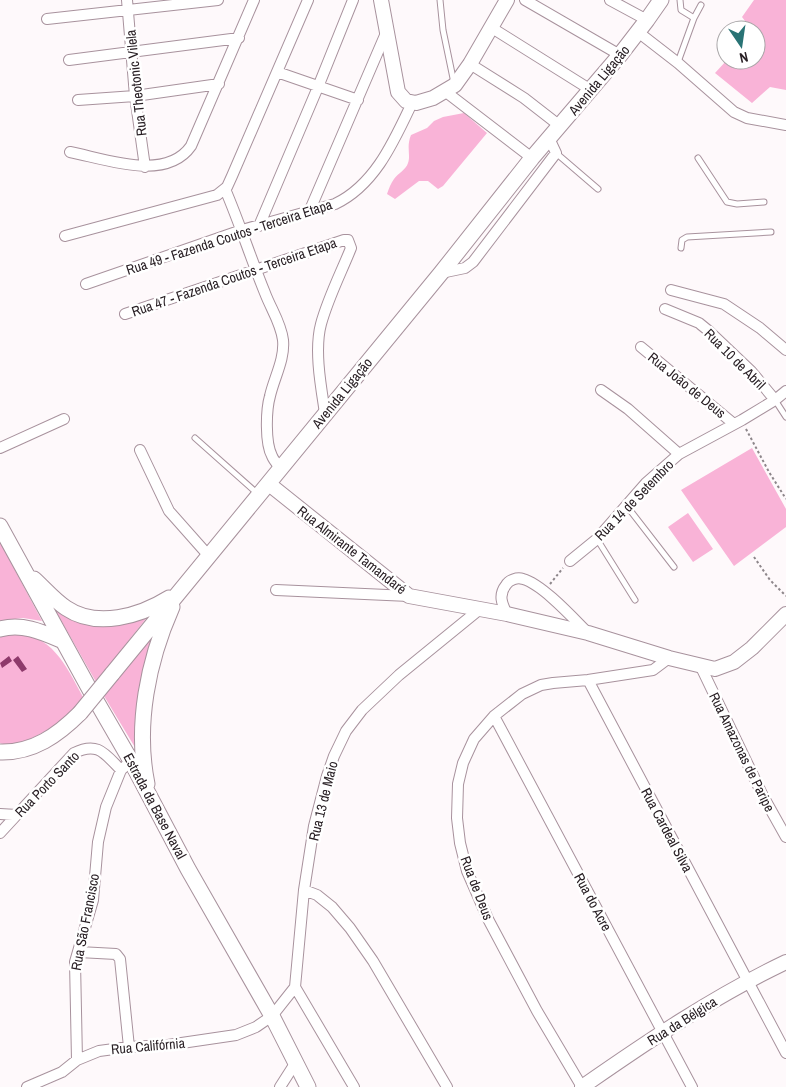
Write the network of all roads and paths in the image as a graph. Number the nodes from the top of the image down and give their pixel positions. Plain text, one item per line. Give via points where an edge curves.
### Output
1 (218, 0) edge
2 (254, 0) edge
3 (308, 0) edge
4 (353, 0) edge
5 (381, 0) edge
6 (440, 0) edge
7 (507, 0) edge
8 (525, 0) edge
9 (610, 0) edge
10 (661, 0) edge
11 (680, 0) edge
12 (128, 5) edge
13 (701, 5) dead end
14 (694, 18) junction
15 (47, 19) dead end
16 (643, 26) junction
17 (492, 28) junction
18 (386, 33) junction
19 (239, 38) junction
20 (132, 53) junction
21 (620, 55) junction
22 (69, 60) dead end
23 (678, 63) junction
24 (470, 64) junction
25 (277, 72) junction
26 (220, 84) junction
27 (318, 87) junction
28 (450, 89) junction
29 (591, 90) junction
30 (135, 96) junction
31 (78, 100) dead end
32 (358, 100) junction
33 (412, 103) junction
34 (786, 125) edge
35 (560, 126) junction
36 (549, 138) junction
37 (70, 152) dead end
38 (556, 153) junction
39 (532, 158) junction
40 (698, 158) dead end
41 (145, 167) junction
42 (225, 189) junction
43 (598, 189) dead end
44 (764, 202) dead end
45 (309, 212) junction
46 (259, 226) junction
47 (242, 230) junction
48 (771, 232) dead end
49 (65, 236) dead end
50 (681, 248) dead end
51 (256, 271) junction
52 (441, 273) junction
53 (86, 284) dead end
54 (671, 290) dead end
55 (665, 309) dead end
56 (125, 314) dead end
57 (640, 347) dead end
58 (786, 350) edge
59 (601, 390) dead end
60 (786, 391) edge
61 (775, 400) junction
62 (325, 413) junction
63 (786, 417) edge
64 (64, 419) dead end
65 (738, 422) junction
66 (195, 438) dead end
67 (0, 448) edge
68 (140, 450) dead end
69 (678, 454) junction
70 (282, 468) junction
71 (264, 489) junction
72 (786, 498) edge
73 (626, 505) junction
74 (0, 526) edge
75 (597, 539) junction
76 (208, 555) junction
77 (754, 557) dead end
78 (570, 561) joint
79 (21, 563) junction
80 (674, 567) dead end
81 (276, 590) dead end
82 (544, 591) junction
83 (178, 592) junction
84 (409, 596) junction
85 (786, 596) edge
86 (636, 600) dead end
87 (480, 609) junction
88 (507, 614) junction
89 (785, 619) edge
90 (0, 629) edge
91 (588, 633) junction
92 (63, 641) junction
93 (669, 658) junction
94 (700, 665) junction
95 (588, 680) junction
96 (494, 716) junction
97 (142, 747) junction
98 (0, 752) edge
99 (126, 762) junction
100 (150, 797) junction
101 (0, 814) edge
102 (17, 815) junction
103 (0, 833) edge
104 (786, 837) edge
105 (304, 890) junction
106 (79, 952) junction
107 (786, 962) edge
108 (746, 981) junction
109 (295, 987) junction
110 (272, 1016) junction
111 (662, 1031) junction
112 (128, 1047) junction
113 (786, 1053) edge
114 (77, 1060) junction
115 (296, 1062) junction
116 (27, 1087) edge
117 (280, 1087) edge
118 (308, 1087) edge
119 (354, 1087) edge
120 (446, 1087) edge
121 (582, 1087) edge
122 (692, 1087) edge

1 - 12 street
2 - 19 street
3 - 25 street
4 - 27 street
5 - 18 main road
6 - 28 lane
7 - 17 main road
8 - 21 street
9 - 16 street
10 - 16 main road, Avenida Ligação
11 - 14 lane via 680,10
12 - 15 street
12 - 20 street, Rua Theotonic Vilela
13 - 14 lane
14 - 23 lane
16 - 21 main road, Avenida Ligação
16 - 23 street
17 - 24 main road
17 - 29 street
18 - 32 street
18 - 33 main road via 398,92
19 - 20 street
19 - 26 street
20 - 22 street
20 - 30 street, Rua Theotonic Vilela
21 - 29 main road, Avenida Ligação
23 - 34 street via 734,112 747,118
24 - 28 main road
24 - 35 street via 524,98
25 - 27 street
25 - 42 street
26 - 30 street
26 - 41 street via 185,155 171,163
27 - 32 street
27 - 46 street
28 - 33 main road
28 - 39 street
29 - 35 main road, Avenida Ligação
30 - 31 street
30 - 41 street, Rua Theotonic Vilela
32 - 45 street
33 - 45 street, Rua 49 - Fazenda Coutos - Terceira Etapa via 397,136 363,185 335,204
35 - 36 main road, Avenida Ligação
36 - 38 street
36 - 39 main road, Avenida Ligação
37 - 41 street
38 - 43 lane
38 - 52 street via 473,262 465,268
39 - 52 main road, Avenida Ligação
40 - 44 lane via 727,202
42 - 47 street
42 - 49 street via 217,195
45 - 46 street, Rua 49 - Fazenda Coutos - Terceira Etapa
46 - 47 street, Rua 49 - Fazenda Coutos - Terceira Etapa
47 - 51 street
47 - 53 street, Rua 49 - Fazenda Coutos - Terceira Etapa
48 - 50 lane via 687,237 682,240
51 - 56 street, Rua 47 - Fazenda Coutos - Terceira Etapa
51 - 62 street, Rua 47 - Fazenda Coutos - Terceira Etapa via 344,240 350,242 351,248 319,334
51 - 70 street via 283,340 267,413 270,449
52 - 62 main road, Avenida Ligação
54 - 58 street via 724,304
55 - 61 street, Rua 10 de Abril via 710,332
57 - 65 street, Rua João de Deus
59 - 69 street via 628,409
60 - 61 street, Rua 14 de Setembro
61 - 63 lane
61 - 65 street, Rua 14 de Setembro
62 - 70 main road, Avenida Ligação
64 - 67 street
65 - 69 street, Rua 14 de Setembro
65 - 72 path
66 - 71 lane
68 - 76 street via 168,511
69 - 73 street, Rua 14 de Setembro
70 - 71 main road, Avenida Ligação
71 - 76 main road, Avenida Ligação
71 - 84 main road, Rua Almirante Tamandaré
73 - 75 street, Rua 14 de Setembro
73 - 80 lane
74 - 79 main road, Estrada da Base Naval
75 - 78 street, Rua 14 de Setembro
75 - 86 lane
76 - 83 main road, Avenida Ligação
77 - 85 path
78 - 82 path
79 - 83 main road via 67,608 81,615 127,616 156,606
79 - 92 main road, Estrada da Base Naval
81 - 84 street
82 - 88 street, Rua Almirante Tamandaré via 525,579 512,580 506,584 501,596
82 - 91 street, Rua Almirante Tamandaré
83 - 97 main road via 154,658 144,708
83 - 98 main road, Avenida Ligação, bridge via 64,729 37,745
84 - 87 main road, Rua Almirante Tamandaré
87 - 88 main road, Rua Almirante Tamandaré
87 - 105 street, Rua 13 de Maio via 399,675 362,710 346,731 322,792
88 - 91 main road, Rua Almirante Tamandaré
89 - 94 main road, Rua Almirante Tamandaré via 734,662 715,669
90 - 92 main road via 25,627
91 - 93 main road, Rua Almirante Tamandaré
92 - 99 main road, Estrada da Base Naval
93 - 94 main road, Rua Almirante Tamandaré
93 - 95 street, Rua de Deus via 653,670
94 - 104 street, Rua Amazonas de Paripe via 762,796
95 - 96 street, Rua de Deus via 541,686 522,694
95 - 108 street, Rua Cardeal Silva
96 - 111 street, Rua do Acre
96 - 121 street, Rua de Deus via 474,739 463,763 457,800 460,843 467,871 488,918 536,1011
97 - 99 main road
97 - 100 main road
99 - 100 main road, Estrada da Base Naval
99 - 102 street, Rua Porto Santo via 98,749 82,749 74,753
99 - 106 street, Rua São Francisco via 106,807 92,900
100 - 110 main road, Estrada da Base Naval
101 - 102 street
102 - 103 street, Rua Porto Santo
105 - 109 street, Rua 13 de Maio
105 - 120 street via 332,907 374,961
106 - 112 street via 116,954 120,959
106 - 114 street, Rua São Francisco via 75,962
107 - 108 main road, Rua da Bélgica
108 - 111 main road, Rua da Bélgica
108 - 113 street, Rua Cardeal Silva
109 - 110 street
109 - 119 street
110 - 112 street, Rua Califórnia via 236,1035
110 - 115 main road, Estrada da Base Naval
111 - 121 main road, Rua da Bélgica
111 - 122 street, Rua do Acre
112 - 114 street, Rua Califórnia via 98,1051
114 - 116 street, Rua Califórnia via 62,1072
115 - 117 street
115 - 118 main road, Estrada da Base Naval

